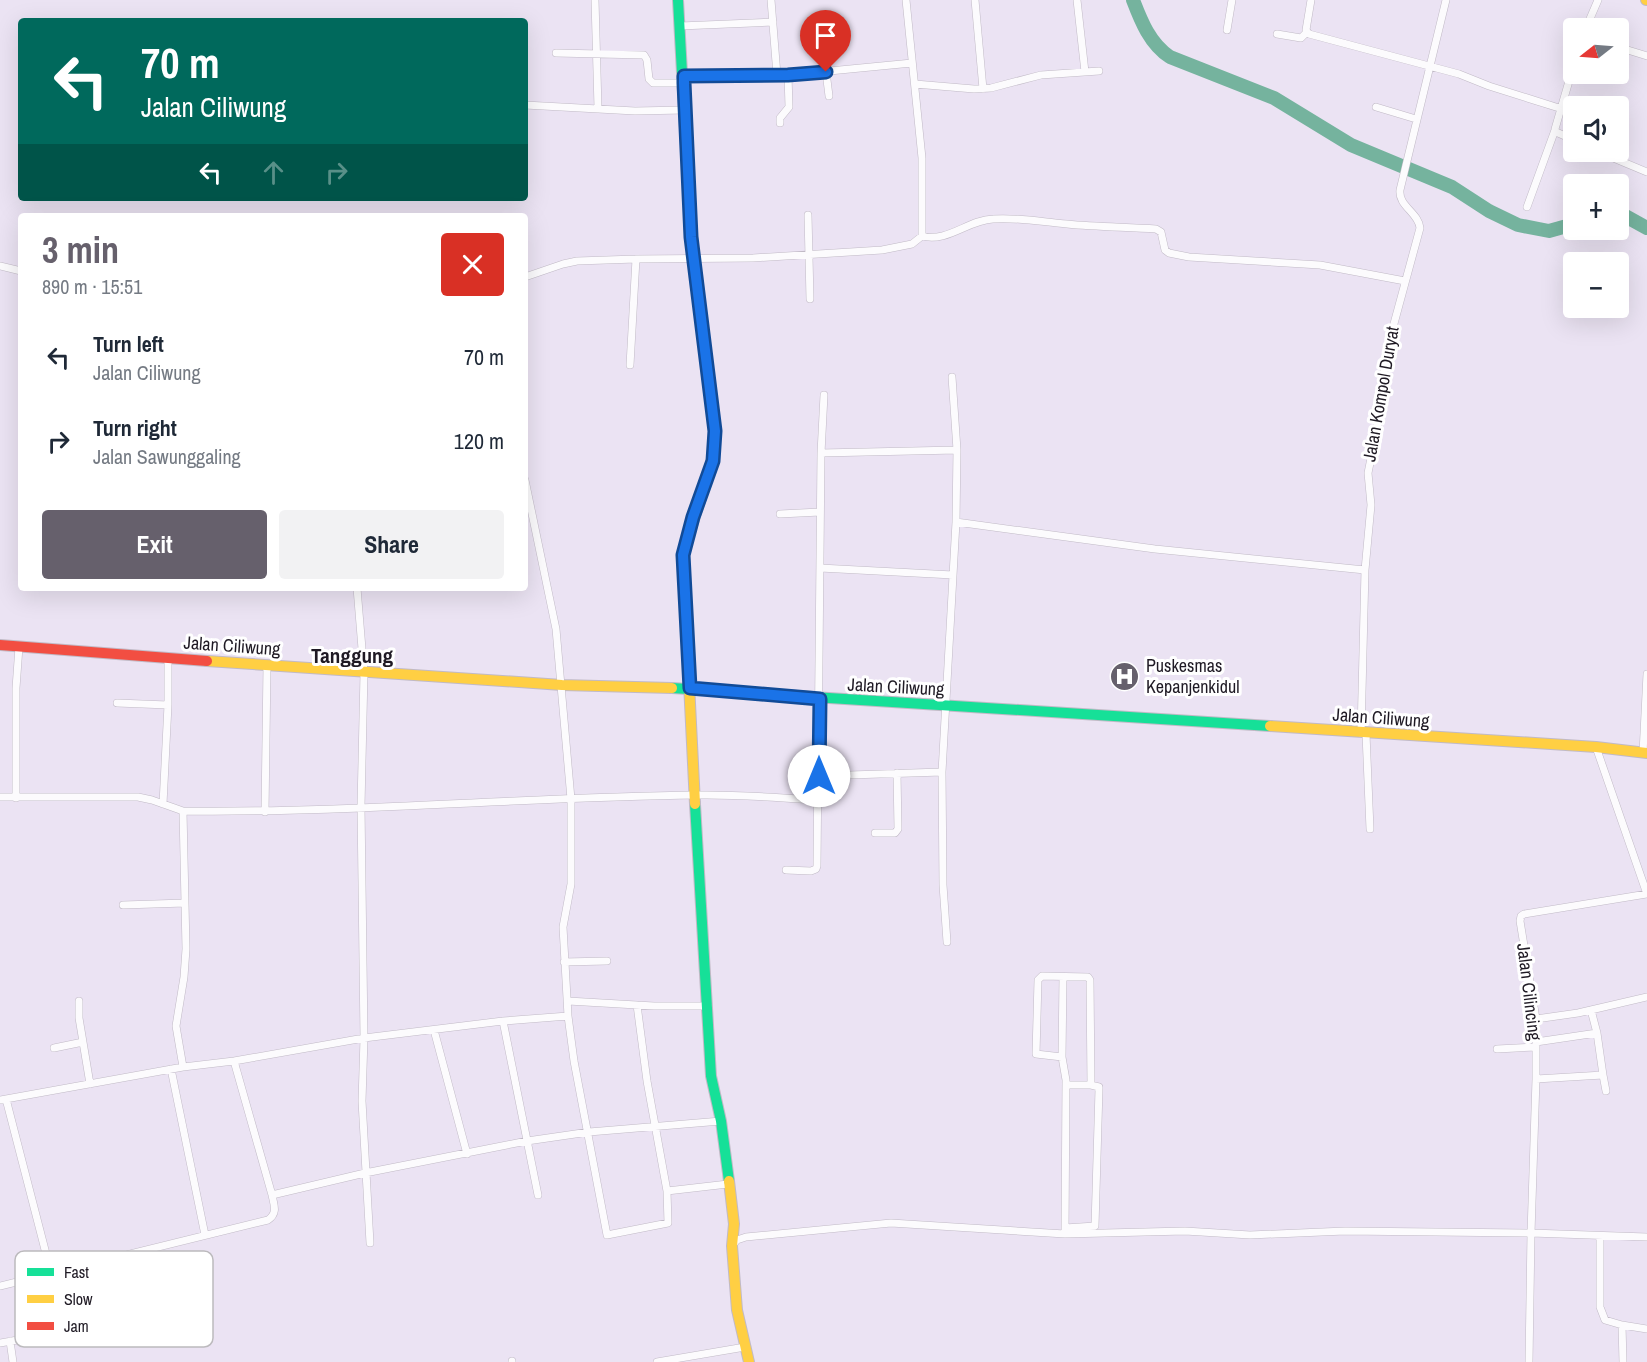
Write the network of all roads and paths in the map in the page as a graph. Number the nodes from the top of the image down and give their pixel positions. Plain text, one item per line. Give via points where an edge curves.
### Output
1 (595, 0) edge
2 (678, 0) edge
3 (771, 0) edge
4 (906, 0) edge
5 (975, 0) edge
6 (1077, 0) edge
7 (1232, 0) edge
8 (1311, 0) edge
9 (1446, 0) edge
10 (1598, 0) edge
11 (1590, 18) edge
12 (773, 22) junction
13 (680, 26) junction
14 (1227, 30) dead end
15 (1306, 33) junction
16 (1277, 34) dead end
17 (1629, 50) edge
18 (556, 52) dead end
19 (597, 54) junction
20 (1647, 56) edge
21 (912, 63) junction
22 (1429, 67) junction
23 (1099, 71) dead end
24 (826, 72) junction
25 (1085, 72) junction
26 (777, 75) junction
27 (788, 75) junction
28 (684, 79) junction
29 (915, 84) junction
30 (1567, 84) edge
31 (983, 89) junction
32 (829, 96) dead end
33 (528, 105) edge
34 (1376, 107) dead end
35 (598, 108) junction
36 (1559, 108) junction
37 (684, 110) junction
38 (1416, 118) junction
39 (780, 123) dead end
40 (1555, 130) junction
41 (1563, 134) edge
42 (1623, 162) edge
43 (1647, 172) edge
44 (1527, 207) dead end
45 (808, 215) dead end
46 (922, 236) junction
47 (810, 255) junction
48 (636, 259) junction
49 (694, 259) junction
50 (0, 266) edge
51 (18, 271) edge
52 (528, 276) edge
53 (1405, 281) junction
54 (810, 299) dead end
55 (630, 365) dead end
56 (952, 377) dead end
57 (824, 395) dead end
58 (957, 450) junction
59 (821, 453) junction
60 (528, 495) edge
61 (820, 512) junction
62 (780, 514) dead end
63 (956, 522) junction
64 (820, 568) junction
65 (1365, 570) junction
66 (953, 575) junction
67 (357, 591) edge
68 (0, 645) edge
69 (19, 647) junction
70 (168, 658) junction
71 (267, 666) junction
72 (364, 673) junction
73 (1647, 674) edge
74 (562, 685) junction
75 (690, 688) junction
76 (820, 699) junction
77 (117, 703) dead end
78 (168, 705) junction
79 (945, 706) junction
80 (1364, 734) junction
81 (1596, 747) junction
82 (1645, 753) edge
83 (897, 772) junction
84 (942, 772) junction
85 (819, 776) junction
86 (695, 795) junction
87 (0, 797) edge
88 (16, 798) junction
89 (571, 799) junction
90 (819, 800) junction
91 (163, 804) junction
92 (361, 806) junction
93 (183, 812) junction
94 (265, 812) junction
95 (1370, 828) dead end
96 (875, 833) dead end
97 (786, 870) dead end
98 (1647, 894) edge
99 (185, 903) junction
100 (123, 905) dead end
101 (947, 942) dead end
102 (607, 961) dead end
103 (564, 962) junction
104 (1063, 977) junction
105 (1647, 997) edge
106 (79, 1001) dead end
107 (568, 1001) junction
108 (638, 1005) junction
109 (708, 1006) junction
110 (1591, 1010) junction
111 (568, 1016) junction
112 (1536, 1019) junction
113 (502, 1021) junction
114 (434, 1030) junction
115 (1597, 1033) junction
116 (364, 1038) junction
117 (83, 1042) junction
118 (1536, 1044) junction
119 (54, 1048) dead end
120 (1497, 1049) dead end
121 (1062, 1057) junction
122 (234, 1061) junction
123 (183, 1067) junction
124 (171, 1069) junction
125 (1603, 1075) junction
126 (1536, 1079) junction
127 (1066, 1082) junction
128 (1091, 1082) junction
129 (90, 1084) junction
130 (1606, 1091) dead end
131 (3, 1099) edge
132 (721, 1120) junction
133 (655, 1126) junction
134 (589, 1132) junction
135 (527, 1141) junction
136 (467, 1154) junction
137 (364, 1173) junction
138 (728, 1184) junction
139 (667, 1191) junction
140 (538, 1194) dead end
141 (272, 1195) junction
142 (734, 1224) junction
143 (1065, 1231) junction
144 (1531, 1233) junction
145 (205, 1235) junction
146 (746, 1237) junction
147 (1600, 1237) junction
148 (1647, 1237) edge
149 (370, 1243) dead end
150 (732, 1246) junction
151 (45, 1251) edge
152 (140, 1251) edge
153 (15, 1282) edge
154 (0, 1286) edge
155 (1622, 1325) junction
156 (1647, 1329) edge
157 (15, 1340) edge
158 (10, 1341) junction
159 (0, 1343) edge
160 (745, 1347) junction
161 (682, 1360) edge
162 (13, 1362) edge
163 (657, 1362) edge
164 (749, 1362) edge
165 (1529, 1362) edge
166 (1623, 1362) edge

1 - 19 street
2 - 13 main road
3 - 12 street
4 - 21 street
5 - 31 street
6 - 25 street
7 - 14 street
8 - 15 street
9 - 22 street, Jalan Kompol Duryat
10 - 11 street
12 - 13 street
12 - 26 street
13 - 28 main road
15 - 16 street via 1302,38
15 - 22 street
17 - 20 street
18 - 19 street
19 - 28 street via 644,55 653,83
19 - 35 street
21 - 24 street
21 - 29 street
22 - 36 street
22 - 38 street, Jalan Kompol Duryat
23 - 25 street
24 - 27 street
24 - 32 street
25 - 31 street via 1041,75
26 - 27 street
26 - 28 street
27 - 39 street via 789,107
28 - 37 main road
29 - 31 street
29 - 46 street via 922,158
30 - 36 street
33 - 35 street
34 - 38 street
35 - 37 street
36 - 40 street
37 - 49 main road
38 - 53 street, Jalan Kompol Duryat via 1400,190 1402,201 1420,224
40 - 41 street
40 - 44 street
42 - 43 street
45 - 47 street
46 - 47 street via 912,244 882,250
46 - 53 street via 942,236 977,221 1017,218 1156,229 1161,232 1168,253 1320,265
47 - 49 street
47 - 54 street
48 - 49 street
48 - 52 street via 577,261
48 - 55 street
49 - 75 main road via 715,446 682,562
50 - 51 street
53 - 65 street, Jalan Kompol Duryat via 1386,352 1368,473 1371,505
56 - 58 street
57 - 59 street
58 - 59 street
58 - 63 street
59 - 61 street
60 - 74 street via 556,629
61 - 62 street
61 - 64 street
63 - 65 street via 1155,549
63 - 66 street
64 - 66 street
64 - 76 street
65 - 80 street, Jalan Kompol Duryat
66 - 79 street
67 - 72 street
68 - 69 main road, Jalan Ciliwung
69 - 70 main road, Jalan Ciliwung
69 - 88 street
70 - 71 main road, Jalan Ciliwung
70 - 78 street
71 - 72 main road, Jalan Ciliwung
71 - 94 street
72 - 74 main road, Jalan Ciliwung
72 - 92 street
73 - 82 street
74 - 75 main road, Jalan Ciliwung
74 - 89 street
75 - 76 main road, Jalan Ciliwung
75 - 86 main road
76 - 79 main road, Jalan Ciliwung
76 - 85 street
77 - 78 street
78 - 91 street
79 - 80 main road, Jalan Ciliwung
79 - 84 street
80 - 81 main road, Jalan Ciliwung
80 - 95 street, Jalan Kompol Duryat
81 - 82 main road, Jalan Ciliwung
81 - 98 street
83 - 84 street
83 - 85 street
83 - 96 street via 898,829 895,833
84 - 101 street
85 - 90 street
86 - 89 street
86 - 90 street
86 - 109 main road
87 - 88 street
88 - 91 street via 138,797
89 - 92 street
89 - 103 street via 571,884 563,927
90 - 97 street via 816,869
91 - 93 street
92 - 94 street
92 - 116 street
93 - 94 street
93 - 99 street
98 - 112 street, Jalan Cilincing via 1521,916
99 - 100 street
99 - 123 street via 184,976 176,1026
102 - 103 street
103 - 107 street
104 - 121 street
104 - 121 street via 1042,976 1038,980 1036,1054
104 - 128 street via 1090,980
105 - 110 street
106 - 117 street
107 - 108 street
107 - 111 street
108 - 109 street
108 - 133 street
109 - 132 main road via 711,1076
110 - 112 street
110 - 115 street
111 - 113 street
111 - 134 street
112 - 118 street, Jalan Cilincing
113 - 114 street
113 - 135 street
114 - 116 street
114 - 136 street
115 - 118 street
115 - 125 street
116 - 122 street
116 - 137 street
117 - 119 street
117 - 129 street
118 - 120 street
118 - 126 street, Jalan Cilincing
121 - 127 street
122 - 123 street
122 - 141 street
123 - 124 street
124 - 129 street
124 - 145 street
125 - 126 street
125 - 130 street
126 - 144 street, Jalan Cilincing
127 - 128 street
127 - 143 street
128 - 143 street via 1100,1089 1096,1222 1092,1228
129 - 131 street
131 - 151 street
132 - 133 street
132 - 138 main road
133 - 134 street
133 - 139 street
134 - 135 street
134 - 139 street via 607,1235 670,1222
135 - 136 street
135 - 140 street
136 - 137 street
137 - 141 street
137 - 149 street
138 - 139 street
138 - 142 main road
141 - 145 street via 275,1210 268,1220
142 - 146 street
142 - 150 main road
143 - 144 street via 1250,1235 1346,1231
143 - 146 street via 891,1223
144 - 147 street
144 - 165 street, Jalan Cilincing
145 - 152 street
146 - 150 street
147 - 148 street
147 - 155 street via 1601,1313 1605,1320
150 - 160 main road via 737,1311
153 - 154 street
155 - 156 street
155 - 166 street
157 - 158 street
158 - 159 street
158 - 162 street
160 - 161 street
160 - 164 main road
161 - 163 street

